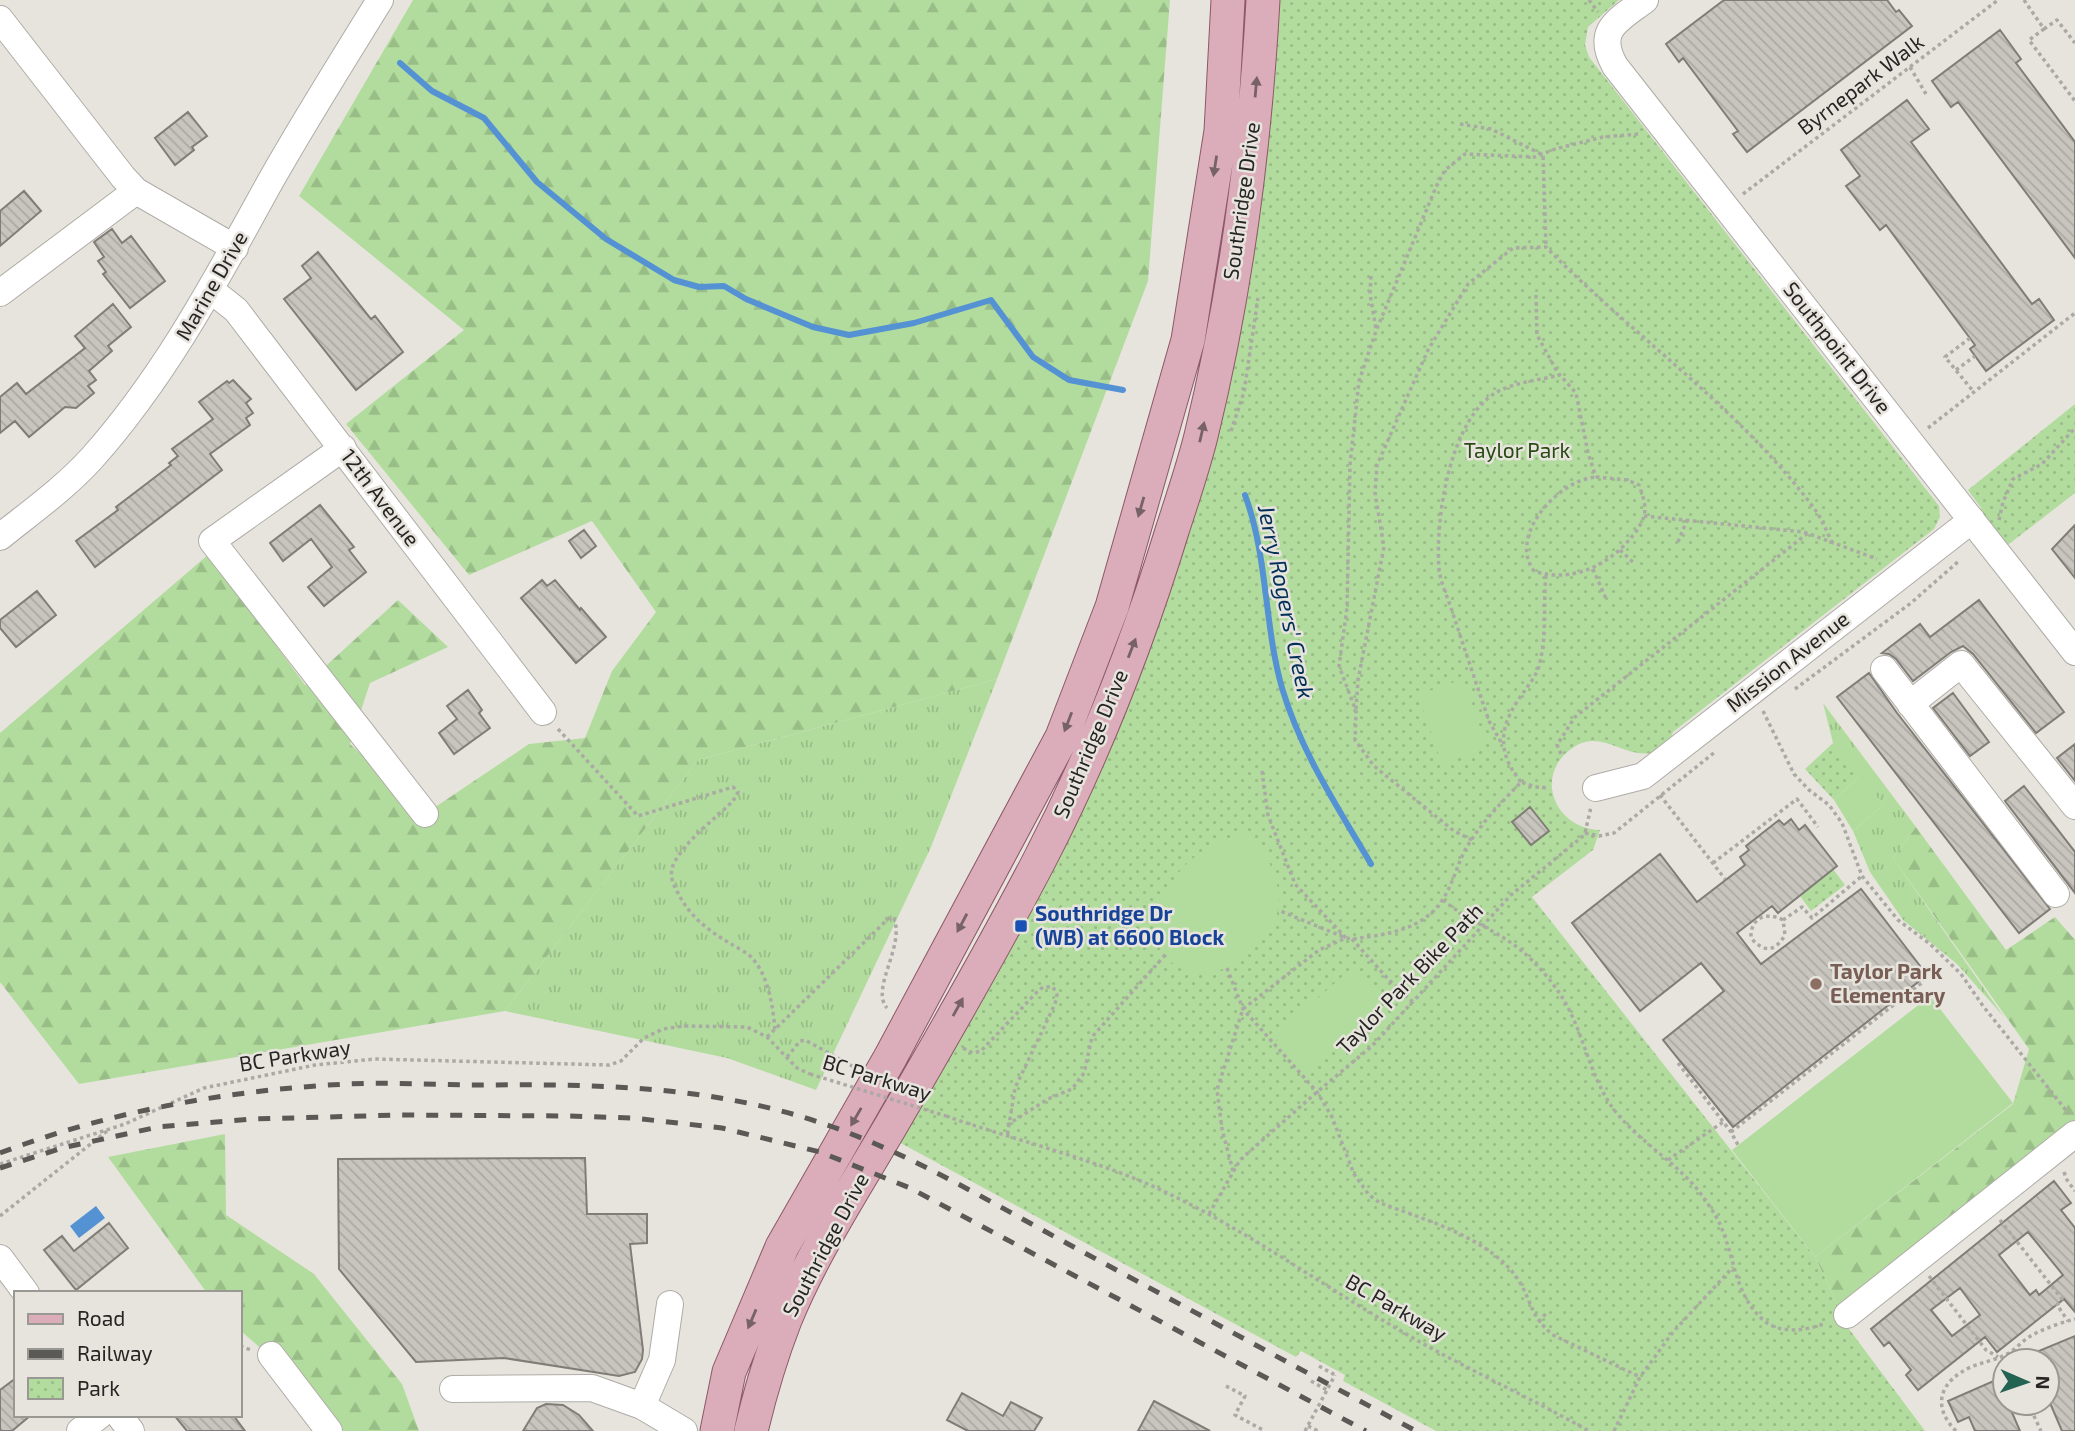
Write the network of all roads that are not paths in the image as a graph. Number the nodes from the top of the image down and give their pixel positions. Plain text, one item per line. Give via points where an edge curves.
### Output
1 (380, 0) edge
2 (1228, 0) edge
3 (1262, 0) edge
4 (1645, 0) edge
5 (0, 19) edge
6 (136, 191) junction
7 (235, 248) junction
8 (212, 291) junction
9 (0, 293) edge
10 (342, 449) junction
11 (1981, 525) junction
12 (0, 537) edge
13 (2075, 652) edge
14 (1884, 669) dead end
15 (1910, 704) junction
16 (543, 712) road end
17 (1596, 788) dead end
18 (2075, 806) edge
19 (425, 814) dead end
20 (2056, 894) dead end
21 (2075, 1134) edge
22 (0, 1258) edge
23 (25, 1291) edge
24 (670, 1304) dead end
25 (1847, 1315) road end
26 (271, 1355) dead end
27 (453, 1389) dead end
28 (642, 1406) junction
29 (98, 1417) edge
30 (80, 1431) edge
31 (329, 1431) edge
32 (684, 1431) edge
33 (717, 1431) edge
34 (751, 1431) edge

1 - 7 street, Marine Drive
2 -> 33 main road, Southridge Drive via 1221,131 1188,340 1112,607 1062,737 890,1058 782,1247 729,1372
34 -> 3 main road, Southridge Drive via 786,1319 822,1244 925,1067 1073,794 1152,595 1201,437 1230,297 1250,167
4 - 11 street, Southpoint Drive via 1611,28 1606,41 1615,66
5 - 6 street
6 - 7 street
6 - 9 street
7 - 8 street, Marine Drive
8 - 10 street, 12th Avenue via 232,305
8 - 12 street, Marine Drive via 138,402 91,459
10 - 16 street, 12th Avenue
10 - 19 street via 212,541
11 - 13 street, Southpoint Drive
11 - 17 street, Mission Avenue via 1749,692 1643,776
14 - 15 street
15 - 18 street via 1961,664
15 - 20 street
21 - 25 street
22 - 23 street
24 - 28 street via 662,1360
26 - 31 street
27 - 28 street via 592,1388
28 - 32 street
29 - 30 street

